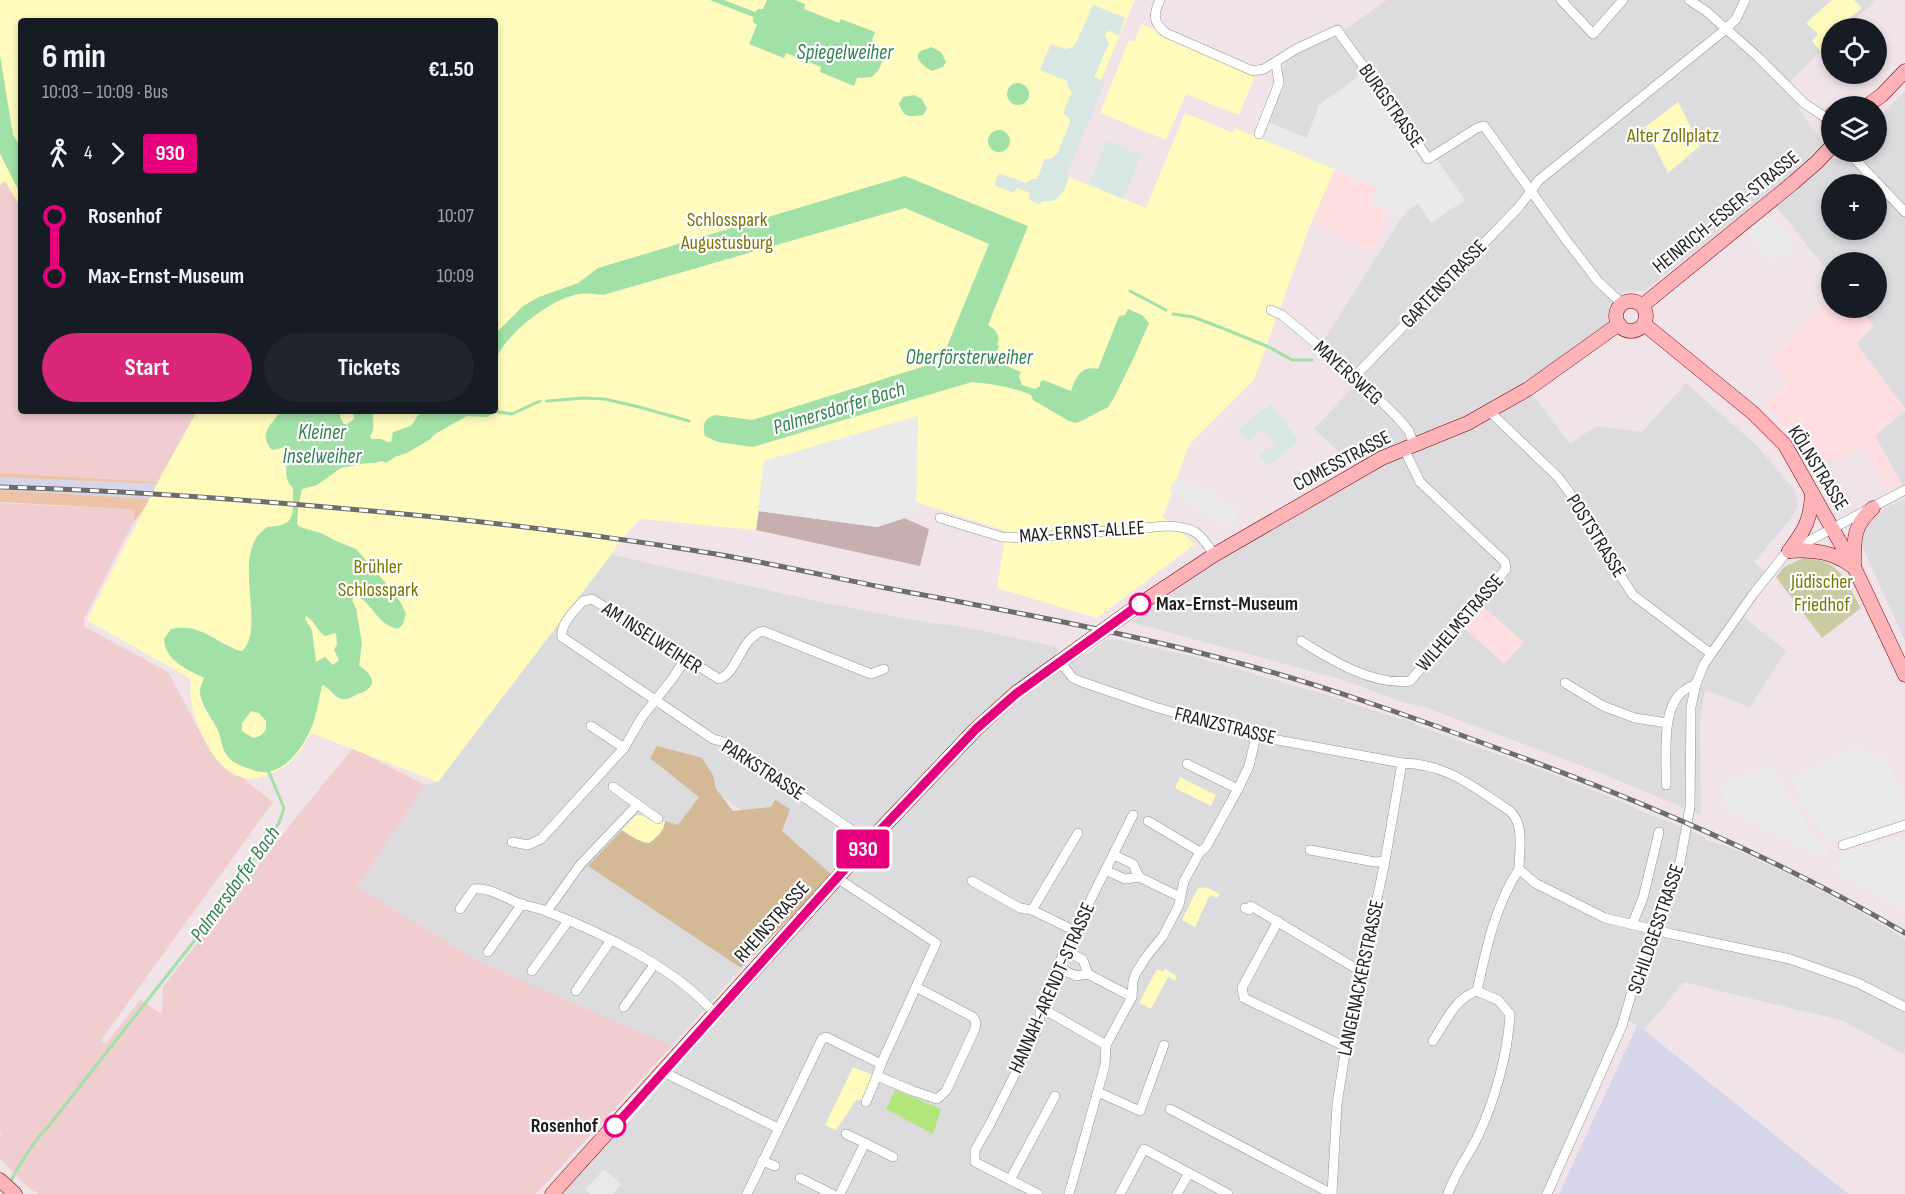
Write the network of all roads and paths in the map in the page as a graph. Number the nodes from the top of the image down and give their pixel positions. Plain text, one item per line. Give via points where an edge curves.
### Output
1 (1160, 0) edge
2 (1561, 0) edge
3 (1623, 0) edge
4 (1689, 0) edge
5 (1746, 0) edge
6 (1726, 30) junction
7 (1276, 63) junction
8 (1905, 71) edge
9 (1881, 96) edge
10 (1821, 114) edge
11 (1259, 134) dead end
12 (1821, 159) edge
13 (1858, 162) edge
14 (1532, 190) junction
15 (1905, 212) edge
16 (1622, 304) junction
17 (1642, 305) junction
18 (1271, 310) dead end
19 (1619, 324) junction
20 (1644, 324) junction
21 (1354, 376) junction
22 (1489, 411) junction
23 (1409, 447) junction
24 (1905, 490) edge
25 (1812, 492) junction
26 (1873, 508) junction
27 (940, 518) dead end
28 (1833, 529) junction
29 (1790, 551) junction
30 (1214, 555) junction
31 (1854, 567) junction
32 (574, 613) joint
33 (1087, 641) joint
34 (1301, 641) dead end
35 (1710, 653) junction
36 (685, 659) junction
37 (1059, 661) junction
38 (884, 669) dead end
39 (1905, 675) edge
40 (1565, 683) dead end
41 (1696, 684) junction
42 (655, 701) junction
43 (1667, 723) junction
44 (591, 726) dead end
45 (1256, 736) junction
46 (624, 748) junction
47 (1402, 763) junction
48 (1187, 764) dead end
49 (1666, 785) dead end
50 (613, 788) dead end
51 (1238, 789) junction
52 (637, 805) junction
53 (1133, 815) dead end
54 (658, 819) dead end
55 (1148, 821) dead end
56 (1905, 825) edge
57 (1078, 832) dead end
58 (1659, 832) dead end
59 (512, 842) dead end
60 (869, 842) junction
61 (1843, 845) dead end
62 (1310, 850) dead end
63 (1200, 852) junction
64 (1114, 855) junction
65 (1385, 861) junction
66 (1519, 869) junction
67 (1105, 870) junction
68 (1139, 877) junction
69 (837, 878) junction
70 (972, 881) dead end
71 (1180, 897) junction
72 (522, 904) junction
73 (1245, 908) dead end
74 (460, 909) dead end
75 (1032, 910) junction
76 (547, 911) junction
77 (568, 921) junction
78 (1278, 921) junction
79 (1632, 925) junction
80 (1652, 930) junction
81 (1075, 931) junction
82 (611, 940) junction
83 (1065, 950) junction
84 (488, 952) dead end
85 (654, 964) junction
86 (1057, 967) junction
87 (532, 971) dead end
88 (1362, 972) junction
89 (1088, 974) junction
90 (916, 987) junction
91 (576, 991) dead end
92 (1477, 991) junction
93 (1132, 997) junction
94 (624, 1007) dead end
95 (1040, 1007) junction
96 (1905, 1007) edge
97 (715, 1014) junction
98 (1433, 1041) dead end
99 (1106, 1045) junction
100 (1164, 1045) dead end
101 (1346, 1047) junction
102 (881, 1064) junction
103 (663, 1072) junction
104 (878, 1076) junction
105 (1098, 1092) junction
106 (1055, 1096) dead end
107 (866, 1102) dead end
108 (1170, 1108) dead end
109 (778, 1128) junction
110 (846, 1134) dead end
111 (865, 1143) junction
112 (893, 1158) dead end
113 (762, 1161) junction
114 (775, 1166) dead end
115 (1189, 1173) junction
116 (800, 1178) dead end
117 (0, 1180) edge
118 (1010, 1180) junction
119 (15, 1194) edge
120 (552, 1194) edge
121 (747, 1194) edge
122 (832, 1194) edge
123 (840, 1194) edge
124 (1038, 1194) edge
125 (1069, 1194) edge
126 (1120, 1194) edge
127 (1178, 1194) edge
128 (1228, 1194) edge
129 (1332, 1194) edge
130 (1448, 1194) edge
131 (1547, 1194) edge

1 - 7 street via 1155,19 1166,33 1253,70
2 - 3 street via 1593,34
4 - 6 street
5 - 6 street, GARTENSTRASSE
6 - 10 street
6 - 14 street, GARTENSTRASSE via 1539,180
7 - 11 street via 1279,83
7 - 14 street, BURGSTRASSE via 1337,30 1428,159 1484,126
8 - 9 main road
12 - 17 main road, HEINRICH-ESSER-STRASSE
13 - 15 street
14 - 16 street via 1597,280
14 - 21 street, GARTENSTRASSE
16 - 17 main road via 1630,300
16 - 19 main road via 1616,315
17 - 20 main road via 1646,312
18 - 21 street, MAYERSWEG
19 - 20 main road via 1631,331
19 - 22 main road, COMESSTRASSE via 1528,389
20 - 25 main road, KÖLNSTRASSE via 1778,436
21 - 23 street, MAYERSWEG via 1409,431
22 - 23 main road, COMESSTRASSE
22 - 35 street, POSTSTRASSE via 1558,477 1633,595
23 - 30 main road, COMESSTRASSE via 1358,471
23 - 34 street, WILHELMSTRASSE via 1413,471 1420,482 1505,562 1506,570 1410,681 1384,681
24 - 26 street, SCHILDGESSTRASSE
25 - 28 main road, KÖLNSTRASSE
25 - 29 main road via 1808,522
26 - 28 street, SCHILDGESSTRASSE
26 - 31 main road via 1855,532
27 - 30 street, MAX-ERNST-ALLEE via 1002,537 1025,538 1184,527 1204,539
28 - 29 street, SCHILDGESSTRASSE
28 - 31 main road, KÖLNSTRASSE
29 - 31 main road via 1825,552
29 - 35 street, SCHILDGESSTRASSE via 1778,561
30 - 33 main road, COMESSTRASSE
31 - 39 main road, KÖLNSTRASSE
32 - 36 street, AM INSELWEIHER via 583,601 592,599
32 - 42 street, PARKSTRASSE via 563,627 562,637
33 - 37 main road, RHEINSTRASSE
35 - 41 street, SCHILDGESSTRASSE
36 - 38 street, AM INSELWEIHER via 719,680 750,639 763,631 871,674
36 - 42 street
37 - 45 street, FRANZSTRASSE via 1073,678 1082,682
37 - 60 main road, RHEINSTRASSE via 988,717
40 - 43 street via 1603,706 1635,718
41 - 43 street, SCHILDGESSTRASSE via 1675,700
41 - 80 street, SCHILDGESSTRASSE via 1690,717 1692,775 1686,836 1672,885
42 - 46 street
42 - 60 street, PARKSTRASSE via 713,739 724,742
43 - 49 street, SCHILDGESSTRASSE
44 - 46 street
45 - 47 street, FRANZSTRASSE
45 - 51 street via 1249,766
46 - 59 street via 540,839 528,845
47 - 65 street, LANGENACKERSTRASSE
47 - 66 street, FRANZSTRASSE via 1433,766 1453,774 1510,811 1519,823
48 - 51 street
50 - 52 street
51 - 63 street
52 - 54 street
52 - 76 street via 580,866
53 - 64 street, HANNAH-ARENDT-STRASSE
55 - 63 street
56 - 61 street
57 - 75 street
58 - 79 street, SCHILDGESSTRASSE via 1643,898
60 - 69 main road, RHEINSTRASSE
62 - 65 street
63 - 71 street
64 - 67 street, HANNAH-ARENDT-STRASSE
64 - 68 street via 1132,864
65 - 88 street, LANGENACKERSTRASSE
66 - 79 street via 1535,883 1605,918
66 - 92 street via 1498,910
67 - 68 street via 1125,879
67 - 81 street, HANNAH-ARENDT-STRASSE
68 - 71 street
69 - 90 street via 936,943
69 - 97 main road, RHEINSTRASSE
70 - 75 street via 1020,908
71 - 93 street via 1163,936 1136,973
72 - 74 street via 482,888 474,889
72 - 76 street
72 - 84 street
73 - 78 street via 1249,910 1251,906
75 - 81 street
76 - 77 street
77 - 82 street
77 - 87 street
78 - 88 street
78 - 101 street via 1242,988 1244,998
79 - 80 street
80 - 96 street via 1790,959 1858,983
80 - 131 street, SCHILDGESSTRASSE via 1622,1026
81 - 83 street, HANNAH-ARENDT-STRASSE
82 - 85 street
82 - 91 street
83 - 86 street, HANNAH-ARENDT-STRASSE
83 - 89 street via 1083,960
85 - 94 street
85 - 97 street via 687,987
86 - 89 street via 1076,976
86 - 95 street, HANNAH-ARENDT-STRASSE
88 - 101 street, LANGENACKERSTRASSE
89 - 93 street
90 - 102 street
90 - 104 street via 972,1017 975,1029 946,1091 937,1098
92 - 98 street via 1460,1000
92 - 130 street via 1505,1006 1510,1025 1494,1094
93 - 99 street
95 - 99 street
95 - 118 street, HANNAH-ARENDT-STRASSE via 1038,1028 975,1150 975,1162
97 - 103 main road, RHEINSTRASSE
99 - 105 street
100 - 105 street via 1140,1111
101 - 129 street, LANGENACKERSTRASSE via 1337,1104
102 - 104 street
102 - 109 street via 823,1037
103 - 109 street
103 - 120 main road, RHEINSTRASSE
104 - 107 street
105 - 125 street
106 - 118 street
108 - 129 street, LANGENACKERSTRASSE
109 - 113 street
110 - 111 street
111 - 112 street
111 - 123 street
113 - 114 street
113 - 121 street
115 - 126 street via 1144,1149
115 - 127 street
115 - 128 street
116 - 122 street
117 - 119 main road
118 - 124 street

